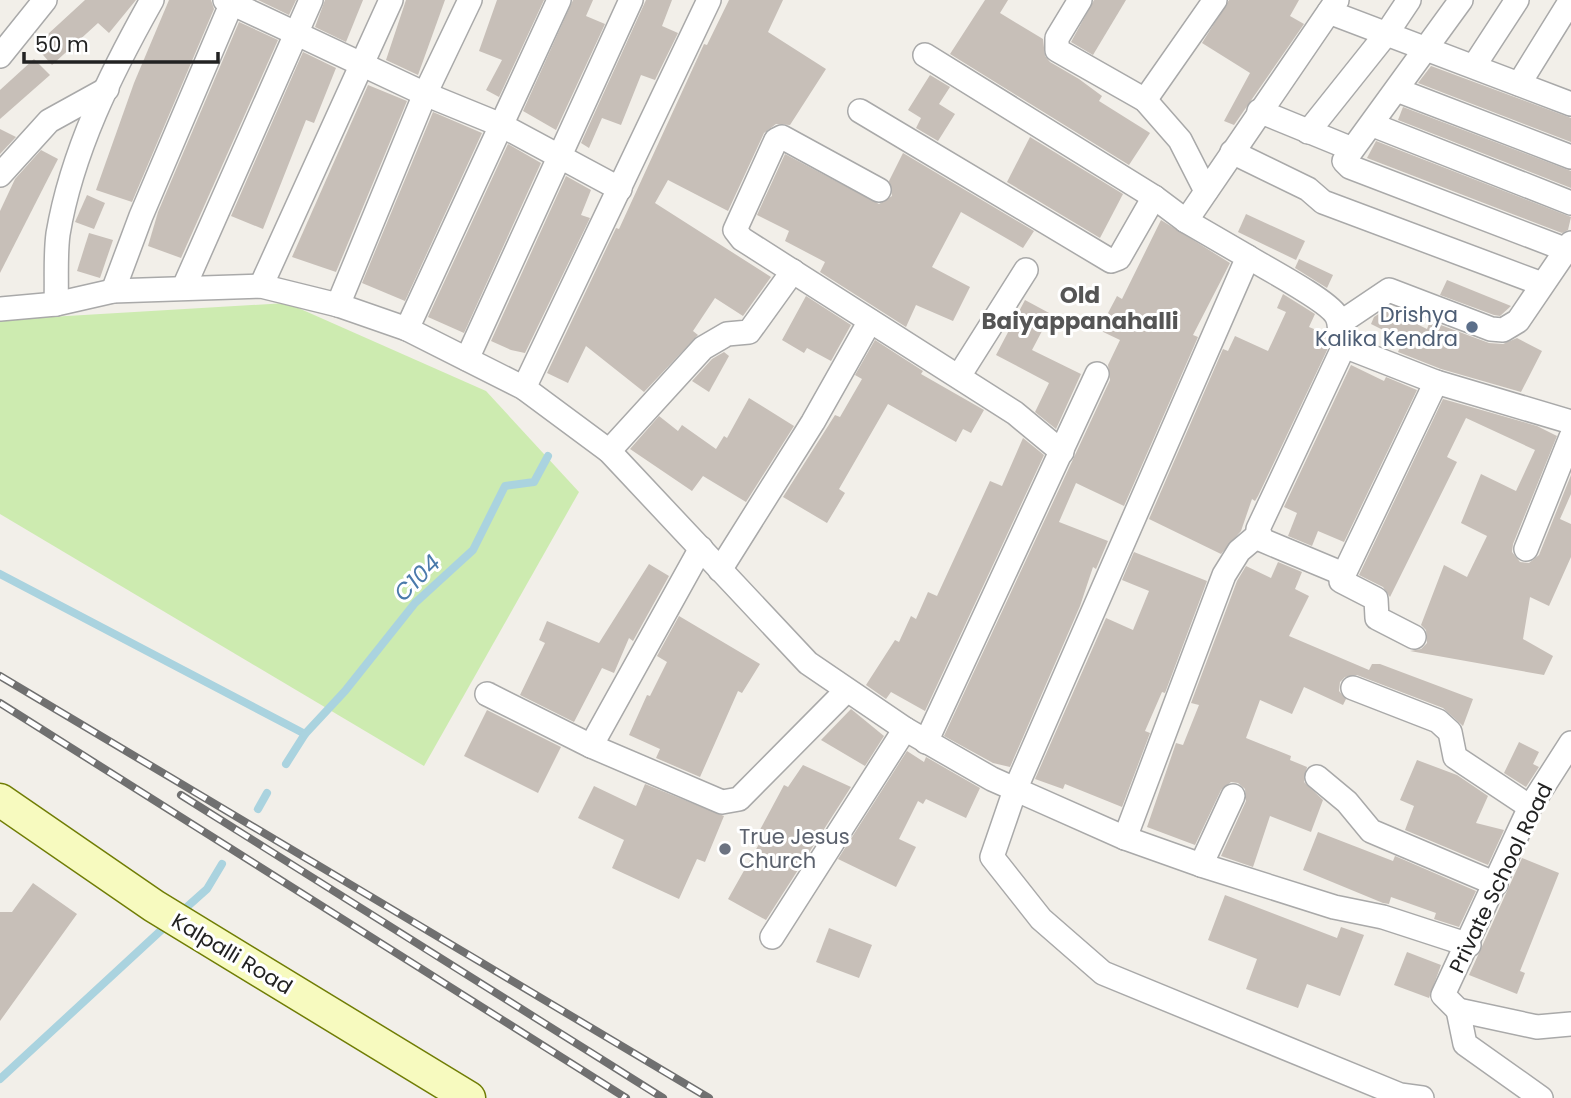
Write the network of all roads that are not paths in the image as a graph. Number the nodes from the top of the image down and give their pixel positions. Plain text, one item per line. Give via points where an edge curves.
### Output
1 (45, 0) edge
2 (152, 0) edge
3 (311, 0) edge
4 (391, 0) edge
5 (470, 0) edge
6 (559, 0) edge
7 (631, 0) edge
8 (709, 0) edge
9 (1080, 0) edge
10 (1214, 0) edge
11 (1409, 0) edge
12 (1461, 0) edge
13 (1517, 0) edge
14 (1571, 0) edge
15 (230, 1) edge
16 (1334, 6) edge
17 (296, 31) junction
18 (1387, 33) junction
19 (1428, 47) junction
20 (925, 55) dead end
21 (0, 56) edge
22 (362, 63) junction
23 (1474, 66) junction
24 (1519, 84) junction
25 (107, 89) junction
26 (1397, 90) junction
27 (425, 94) junction
28 (1568, 96) edge
29 (1145, 100) junction
30 (860, 111) dead end
31 (1259, 111) junction
32 (501, 125) junction
33 (1373, 125) junction
34 (1308, 132) junction
35 (1352, 149) junction
36 (1232, 152) junction
37 (560, 155) junction
38 (1571, 157) edge
39 (0, 175) edge
40 (620, 189) junction
41 (879, 190) dead end
42 (1206, 191) junction
43 (1154, 197) junction
44 (1571, 203) edge
45 (1186, 221) junction
46 (1569, 246) edge
47 (1248, 257) junction
48 (1026, 270) dead end
49 (793, 271) junction
50 (1542, 284) junction
51 (261, 286) junction
52 (184, 287) junction
53 (113, 290) junction
54 (56, 304) junction
55 (338, 305) junction
56 (0, 309) edge
57 (870, 321) junction
58 (1340, 323) junction
59 (407, 329) junction
60 (1344, 346) junction
61 (467, 359) junction
62 (1097, 374) dead end
63 (959, 376) junction
64 (1436, 382) junction
65 (524, 388) junction
66 (1571, 422) edge
67 (1571, 437) edge
68 (609, 451) junction
69 (1062, 452) junction
70 (1258, 535) junction
71 (701, 548) junction
72 (1526, 549) dead end
73 (720, 570) junction
74 (1341, 573) junction
75 (1414, 637) dead end
76 (1353, 688) dead end
77 (846, 691) junction
78 (487, 694) dead end
79 (905, 729) junction
80 (926, 742) junction
81 (1571, 743) edge
82 (591, 746) junction
83 (1317, 777) dead end
84 (1016, 790) junction
85 (1233, 796) dead end
86 (0, 800) edge
87 (1530, 807) junction
88 (1125, 838) junction
89 (1200, 866) junction
90 (1496, 884) junction
91 (772, 937) dead end
92 (1468, 945) junction
93 (1458, 1010) junction
94 (1571, 1024) edge
95 (469, 1098) edge
96 (1422, 1098) edge
97 (1541, 1098) edge

1 - 21 street
2 - 25 street
3 - 17 street
4 - 22 street
5 - 27 street
6 - 32 street
7 - 37 street
8 - 40 street
9 - 29 street via 1056,38 1057,50
10 - 29 street
11 - 18 street
12 - 19 street
13 - 23 street
14 - 24 street
15 - 17 street
15 - 53 street
16 - 18 street
16 - 31 street
17 - 22 street
17 - 52 street
18 - 19 street
18 - 34 street
19 - 23 street
19 - 26 street
20 - 43 street
22 - 27 street
22 - 51 street
23 - 24 street
24 - 28 street
25 - 39 street via 49,121
25 - 54 street via 72,171 58,237
26 - 33 street
26 - 38 street
27 - 32 street
27 - 55 street
29 - 42 street via 1180,140
30 - 43 street via 1111,261 1119,258
31 - 34 street
31 - 36 street
32 - 37 street
32 - 59 street
33 - 35 street
33 - 44 street
34 - 35 street
35 - 46 street via 1344,161 1350,167
36 - 42 street
36 - 50 street via 1308,189 1323,202
37 - 40 street
37 - 61 street
40 - 65 street
41 - 49 street via 788,139 776,140 735,230
42 - 45 street
43 - 45 street
45 - 47 street
46 - 50 street
47 - 58 street via 1331,308
47 - 84 street
48 - 63 street
49 - 57 street
49 - 68 street via 748,332 727,334 703,348
50 - 58 street via 1518,321 1503,330 1389,290
51 - 52 street
51 - 55 street
52 - 53 street
53 - 54 street
54 - 56 street
55 - 59 street
57 - 63 street
57 - 73 street
58 - 60 street
59 - 61 street
60 - 64 street
60 - 70 street
61 - 65 street
62 - 69 street
63 - 69 street
64 - 66 street
64 - 74 street
65 - 68 street
67 - 72 street
68 - 71 street
69 - 80 street
70 - 74 street
70 - 88 street via 1239,551 1224,575
71 - 73 street
71 - 82 street
73 - 77 street via 808,663
74 - 75 street via 1345,585 1378,602 1376,615 1382,623
76 - 87 street via 1438,721 1450,732 1455,757
77 - 79 street
77 - 82 street via 731,802
78 - 82 street
79 - 80 street
79 - 91 street
80 - 84 street
81 - 87 street, Private School Road
83 - 90 street via 1347,802 1371,831
84 - 88 street
84 - 96 street via 992,857 1041,919 1103,973 1400,1095
85 - 89 street
86 - 95 street, Kalpalli Road via 174,918
87 - 90 street, Private School Road
88 - 89 street
89 - 92 street
90 - 92 street, Private School Road
92 - 93 street, Private School Road via 1443,995
93 - 94 street via 1537,1027
93 - 97 street via 1465,1044

